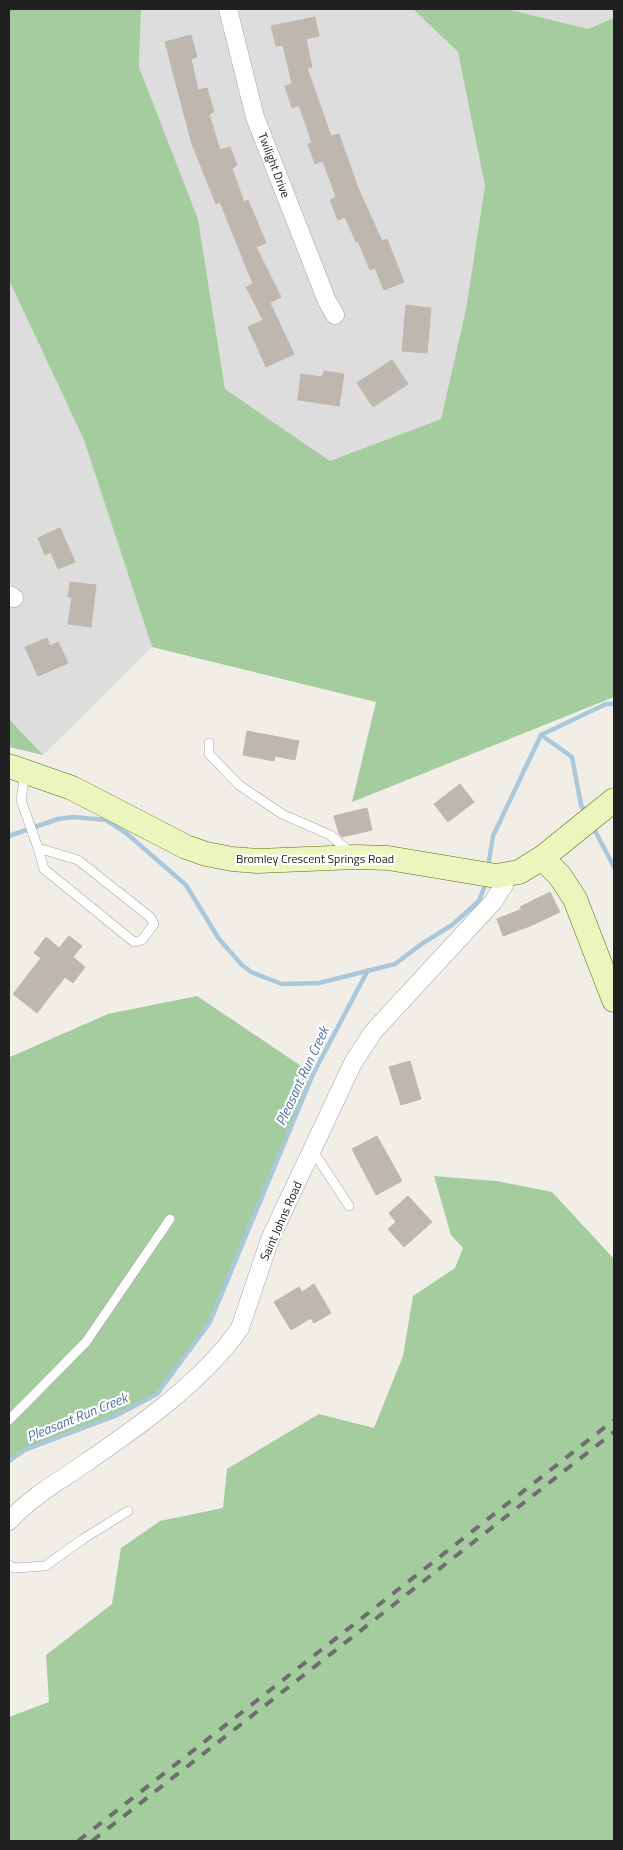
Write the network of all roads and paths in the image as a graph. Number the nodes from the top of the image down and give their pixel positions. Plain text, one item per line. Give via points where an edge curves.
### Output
1 (228, 9) edge
2 (335, 316) dead end
3 (210, 743) dead end
4 (17, 768) edge
5 (614, 800) edge
6 (37, 844) junction
7 (356, 857) junction
8 (542, 858) junction
9 (500, 876) junction
10 (614, 1000) edge
11 (313, 1151) junction
12 (349, 1206) dead end
13 (170, 1219) dead end
14 (9, 1420) edge
15 (128, 1511) dead end
16 (9, 1522) edge
17 (9, 1565) edge

1 - 2 street, Twilight Drive via 255,117
3 - 7 lane via 209,754 238,785 282,814 330,836
4 - 6 lane via 21,800
4 - 7 street, Bromley Crescent Springs Road via 72,788 206,854 258,861
5 - 8 street
6 - 6 lane via 44,869 134,942 142,940 154,924 150,917 78,860
7 - 9 street, Bromley Crescent Springs Road via 388,858
8 - 9 street via 519,872
8 - 10 street via 560,876 575,899
9 - 11 street, Saint Johns Road via 504,885 493,902 372,1032 353,1063
11 - 12 lane
11 - 16 street, Saint Johns Road via 270,1239 240,1328 232,1340 152,1416 37,1495
13 - 14 lane via 86,1342
15 - 17 lane via 45,1566 14,1568

